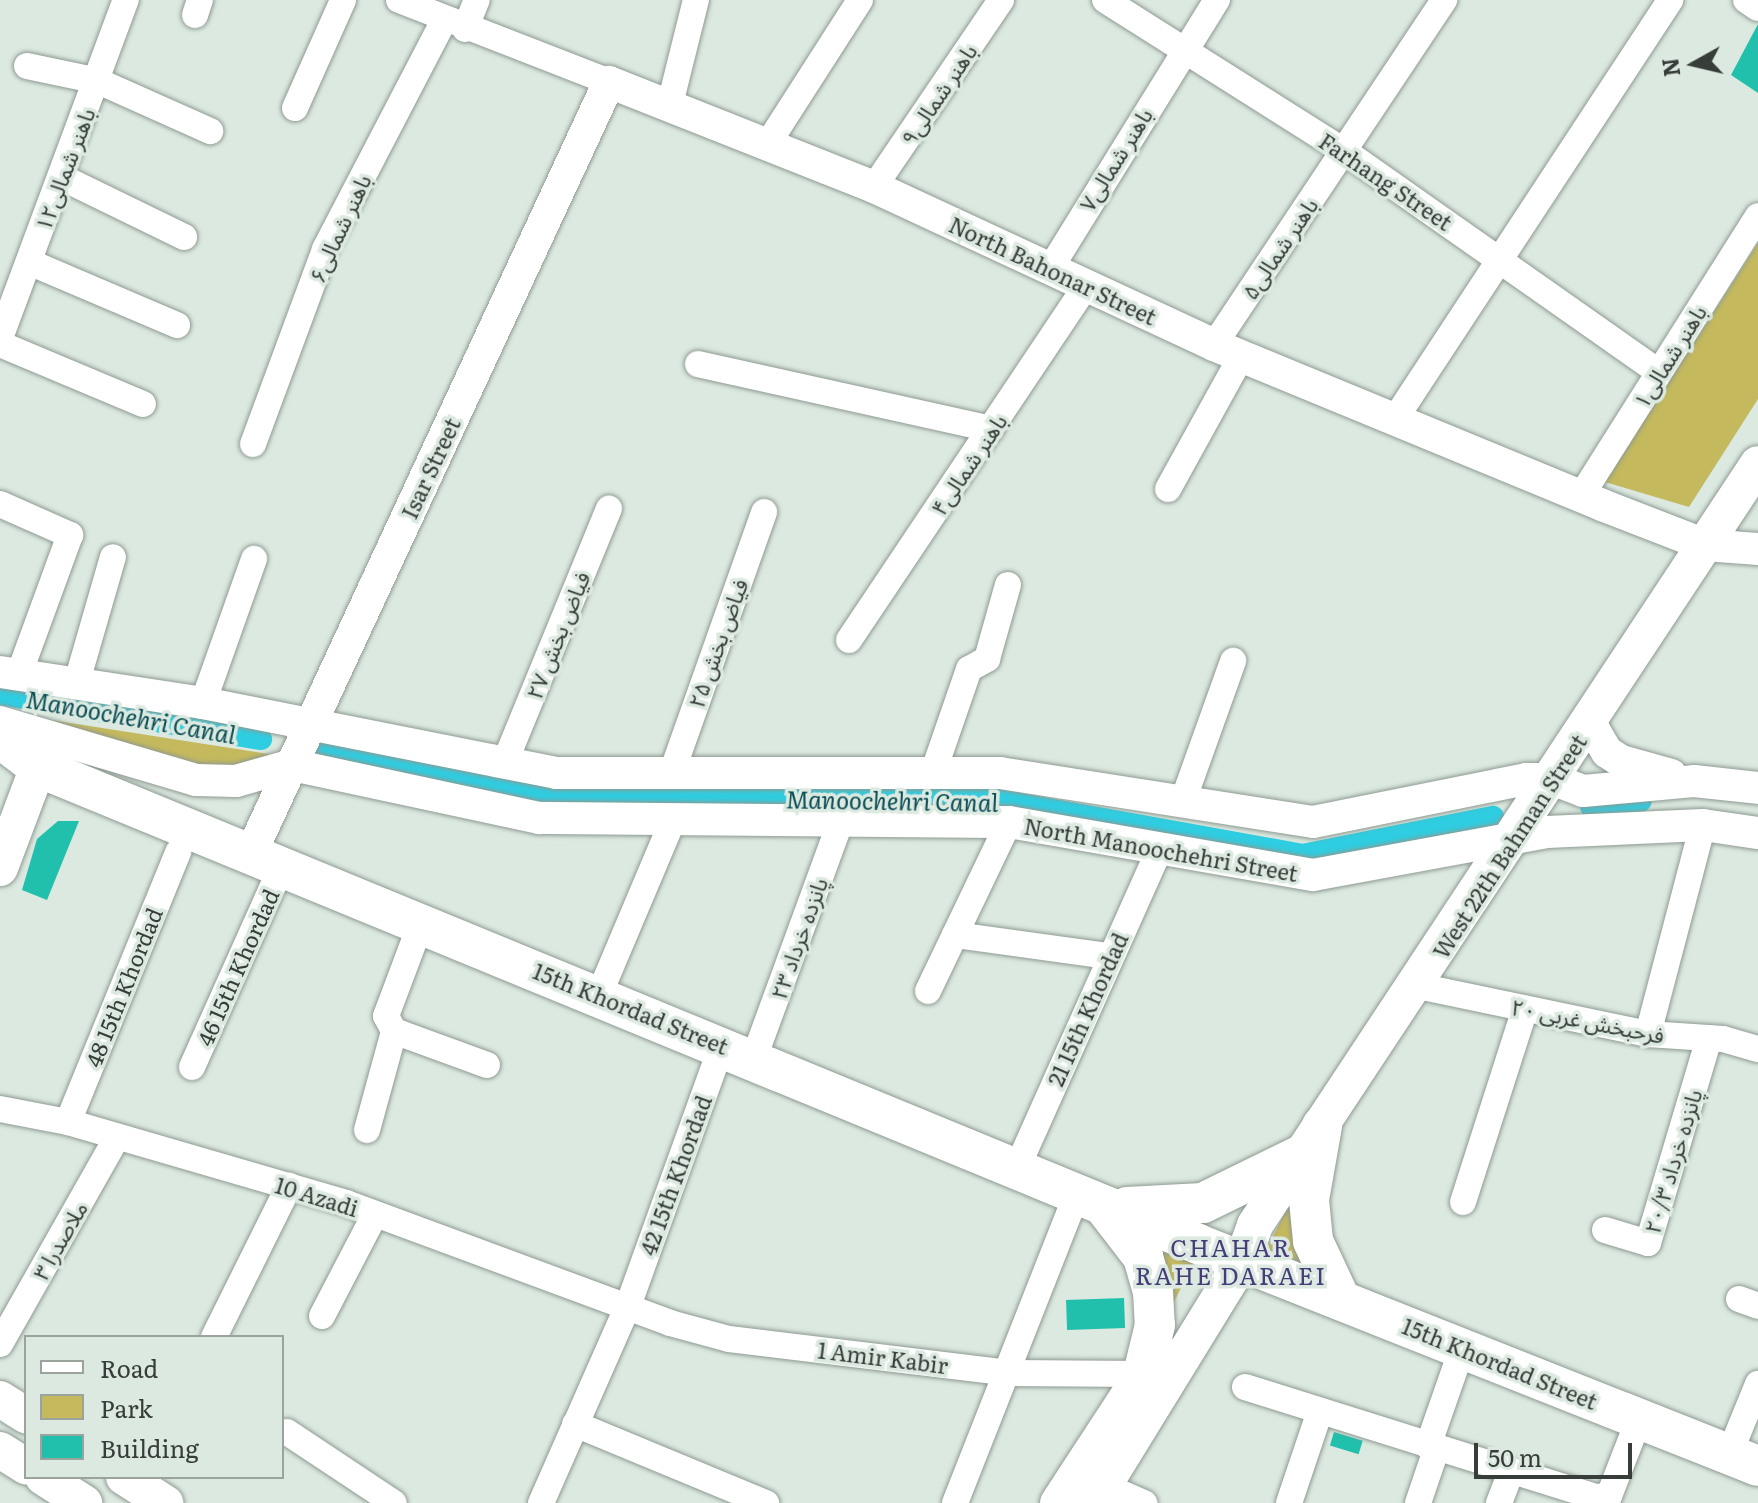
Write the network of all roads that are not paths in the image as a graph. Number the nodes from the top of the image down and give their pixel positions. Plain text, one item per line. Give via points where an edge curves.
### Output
1 (126, 0) edge
2 (343, 0) edge
3 (399, 0) edge
4 (477, 0) edge
5 (696, 0) edge
6 (860, 0) edge
7 (1001, 0) edge
8 (1105, 0) edge
9 (1217, 0) edge
10 (1670, 0) edge
11 (1746, 0) edge
12 (1443, 1) edge
13 (1758, 8) edge
14 (455, 25) junction
15 (1185, 50) junction
16 (27, 66) dead end
17 (98, 81) junction
18 (609, 82) junction
19 (670, 104) junction
20 (295, 108) dead end
21 (210, 131) dead end
22 (767, 145) junction
23 (1344, 151) junction
24 (61, 177) junction
25 (874, 187) junction
26 (1758, 216) edge
27 (184, 237) dead end
28 (1501, 258) junction
29 (29, 262) junction
30 (1050, 269) junction
31 (1085, 287) junction
32 (177, 325) dead end
33 (0, 338) edge
34 (0, 344) edge
35 (1228, 350) junction
36 (698, 364) dead end
37 (1659, 372) junction
38 (143, 404) dead end
39 (1397, 416) junction
40 (991, 429) junction
41 (253, 444) dead end
42 (1758, 464) edge
43 (1168, 489) dead end
44 (1581, 496) junction
45 (0, 504) edge
46 (609, 509) dead end
47 (764, 512) dead end
48 (1705, 545) junction
49 (1758, 549) edge
50 (113, 557) dead end
51 (254, 559) dead end
52 (1008, 585) dead end
53 (849, 640) dead end
54 (1233, 661) dead end
55 (9, 674) edge
56 (76, 685) junction
57 (203, 703) junction
58 (1589, 721) junction
59 (0, 722) edge
60 (310, 726) junction
61 (0, 738) edge
62 (505, 762) junction
63 (19, 765) edge
64 (292, 765) junction
65 (933, 773) junction
66 (671, 775) junction
67 (1552, 779) junction
68 (1694, 781) junction
69 (1758, 788) edge
70 (1183, 801) junction
71 (842, 817) junction
72 (673, 820) junction
73 (1009, 822) junction
74 (1703, 825) junction
75 (1758, 833) edge
76 (1516, 837) junction
77 (1159, 851) junction
78 (178, 852) dead end
79 (267, 860) junction
80 (0, 868) edge
81 (421, 923) junction
82 (955, 935) junction
83 (1109, 956) junction
84 (1418, 986) junction
85 (928, 991) dead end
86 (599, 995) junction
87 (1525, 1009) junction
88 (394, 1031) junction
89 (1648, 1034) junction
90 (1709, 1038) junction
91 (1750, 1040) edge
92 (738, 1051) junction
93 (487, 1065) dead end
94 (192, 1067) dead end
95 (0, 1109) edge
96 (68, 1122) junction
97 (367, 1130) dead end
98 (117, 1137) junction
99 (1313, 1140) junction
100 (1017, 1168) junction
101 (289, 1186) junction
102 (1090, 1199) junction
103 (1463, 1202) dead end
104 (375, 1214) junction
105 (1605, 1230) dead end
106 (1240, 1247) junction
107 (1340, 1299) junction
108 (628, 1306) junction
109 (322, 1316) dead end
110 (215, 1335) edge
111 (0, 1344) edge
112 (1462, 1349) junction
113 (1009, 1373) junction
114 (1143, 1374) junction
115 (1758, 1384) edge
116 (1245, 1387) dead end
117 (0, 1399) edge
118 (1320, 1411) junction
119 (24, 1414) edge
120 (1639, 1419) junction
121 (575, 1424) junction
122 (287, 1432) dead end
123 (1432, 1448) junction
124 (0, 1450) edge
125 (1743, 1460) edge
126 (24, 1465) edge
127 (1510, 1474) junction
128 (1099, 1494) edge
129 (1594, 1500) edge
130 (394, 1503) edge
131 (541, 1503) edge
132 (766, 1503) edge
133 (955, 1503) edge
134 (1058, 1503) edge
135 (1144, 1503) edge
136 (1289, 1503) edge
137 (1418, 1503) edge
138 (1499, 1503) edge

1 - 17 street, باهنر شمالی۱۲
2 - 20 street
3 - 14 street, North Bahonar Street
4 - 14 street, باهنر شمالی۶
5 - 19 street
6 - 22 street
7 - 25 street, باهنر شمالی۹
8 - 15 street, Farhang Street
9 - 15 street, باهنر شمالی۷
10 - 28 street
11 - 13 street
12 - 23 street, باهنر شمالی۵
14 - 18 street, North Bahonar Street
14 - 41 street, باهنر شمالی۶ via 325,249
15 - 23 street, Farhang Street
15 - 30 street, باهنر شمالی۷
16 - 17 street
17 - 21 street
17 - 24 street, باهنر شمالی۱۲
18 - 19 street, North Bahonar Street
18 - 60 street, Isar Street
19 - 22 street, North Bahonar Street
22 - 25 street, North Bahonar Street
23 - 28 street, Farhang Street
23 - 35 street, باهنر شمالی۵
24 - 27 street
24 - 29 street, باهنر شمالی۱۲
25 - 30 street, North Bahonar Street
26 - 37 street, باهنر شمالی۱
28 - 37 street, Farhang Street
28 - 39 street
29 - 32 street
29 - 33 street, باهنر شمالی۱۲
30 - 31 street, North Bahonar Street
31 - 35 street, North Bahonar Street
31 - 40 street, باهنر شمالی۴
34 - 38 street
35 - 39 street, North Bahonar Street
35 - 43 street, باهنر شمالی۵
36 - 40 street
37 - 44 street, باهنر شمالی۱
39 - 44 street, North Bahonar Street
40 - 53 street, باهنر شمالی۴
42 - 48 main road, West 22th Bahman Street
44 - 48 street, North Bahonar Street
45 - 55 street via 70,535
46 - 62 street, فیاض بخش ۲۷
47 - 66 street, فیاض بخش ۲۵
48 - 49 street, North Bahonar Street
48 - 58 main road, West 22th Bahman Street
50 - 56 street
51 - 57 street
52 - 65 street via 987,659 969,669
54 - 70 street
55 - 56 street
56 - 57 street
57 - 60 street
58 - 67 main road, West 22th Bahman Street
58 - 68 street via 1607,752 1621,761
59 - 64 street, North Manoochehri Street via 196,780 236,781
60 - 62 street
60 - 64 street, Isar Street
61 - 63 main road, 15th Khordad Street
62 - 66 street via 556,773
63 - 79 main road, 15th Khordad Street
63 - 80 main road
64 - 72 street, North Manoochehri Street via 539,818
64 - 79 street, Isar Street
65 - 66 street
65 - 70 street via 1000,773
67 - 68 street via 1583,791
67 - 70 street via 1313,822
67 - 76 main road, West 22th Bahman Street
68 - 69 street
71 - 72 street, North Manoochehri Street
71 - 73 street, North Manoochehri Street
71 - 92 street, پانزده خرداد ۲۳
72 - 86 street
73 - 77 street, North Manoochehri Street
73 - 82 street
74 - 75 street, North Manoochehri Street
74 - 76 street, North Manoochehri Street
74 - 89 street
76 - 77 street, North Manoochehri Street via 1313,875
76 - 84 main road, West 22th Bahman Street
77 - 83 street, 21 15th Khordad
78 - 96 street, 48 15th Khordad
79 - 81 main road, 15th Khordad Street
79 - 94 street, 46 15th Khordad
81 - 86 main road, 15th Khordad Street
81 - 88 street via 386,1016
82 - 83 street
82 - 85 street
83 - 100 street, 21 15th Khordad
84 - 87 street, فرحبخش غربی ۲۰
84 - 99 main road, West 22th Bahman Street
86 - 92 main road, 15th Khordad Street
87 - 89 street, فرحبخش غربی ۲۰
87 - 103 street
88 - 93 street
88 - 97 street
89 - 90 street, فرحبخش غربی ۲۰
90 - 91 street, فرحبخش غربی ۲۰
90 - 105 street, پانزده خرداد ۲۰/۳ via 1648,1243
92 - 100 main road, 15th Khordad Street
92 - 108 street, 42 15th Khordad
95 - 96 street, 10 Azadi
96 - 98 street, 10 Azadi
98 - 101 street, 10 Azadi
98 - 111 street, ملاصدرا ۳
99 - 102 main road via 1203,1203
99 - 106 main road, West 22th Bahman Street
99 - 107 main road via 1313,1241
100 - 102 main road, 15th Khordad Street
101 - 104 street, 10 Azadi
101 - 110 street
102 - 106 main road, 15th Khordad Street
102 - 113 street
102 - 114 main road via 1143,1257 1155,1325
104 - 108 street, 10 Azadi
104 - 109 street
106 - 107 main road, 15th Khordad Street
106 - 114 main road
106 - 128 main road
107 - 112 main road, 15th Khordad Street
108 - 113 street, 1 Amir Kabir via 729,1339
108 - 121 street, 42 15th Khordad
112 - 120 main road, 15th Khordad Street
112 - 123 street
113 - 114 street, 1 Amir Kabir
113 - 133 street
114 - 134 main road
115 - 125 street
116 - 118 street
117 - 119 main road
118 - 123 street
118 - 136 street
120 - 125 main road, 15th Khordad Street
120 - 129 street via 1609,1496
121 - 131 street, 42 15th Khordad
121 - 132 street
122 - 130 street
123 - 127 street
123 - 137 street
124 - 126 main road
127 - 129 street
127 - 138 street
128 - 135 street

